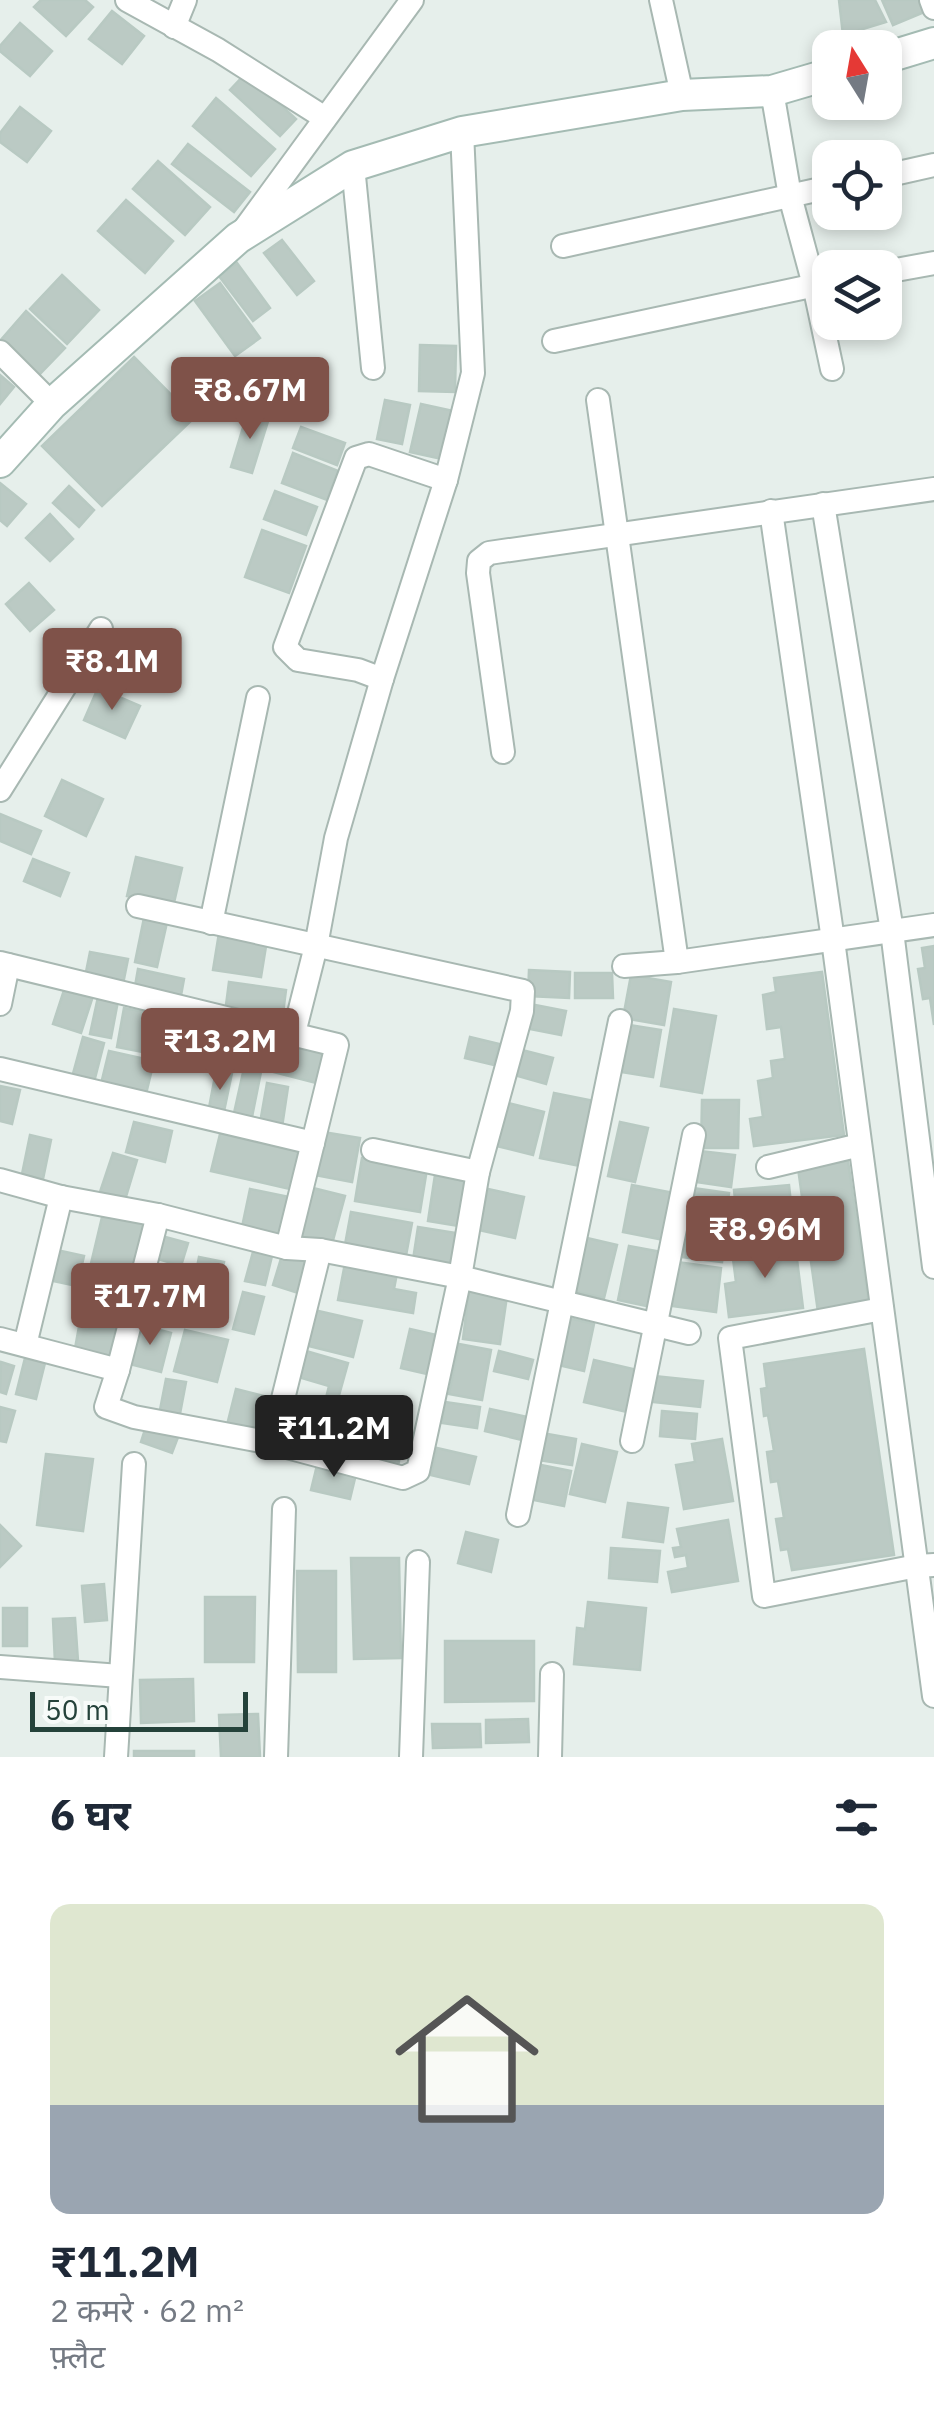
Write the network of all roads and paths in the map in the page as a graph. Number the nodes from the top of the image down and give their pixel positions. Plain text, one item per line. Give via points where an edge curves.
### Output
1 (128, 0) edge
2 (185, 0) edge
3 (412, 0) edge
4 (661, 0) edge
5 (931, 0) edge
6 (934, 8) edge
7 (174, 26) junction
8 (934, 43) edge
9 (902, 53) edge
10 (812, 79) edge
11 (772, 91) junction
12 (682, 95) junction
13 (325, 118) junction
14 (462, 132) junction
15 (934, 165) edge
16 (352, 166) junction
17 (902, 172) edge
18 (812, 191) edge
19 (790, 196) junction
20 (238, 238) junction
21 (563, 246) dead end
22 (812, 256) edge
23 (934, 263) edge
24 (902, 269) edge
25 (812, 286) edge
26 (829, 340) edge
27 (554, 341) dead end
28 (0, 352) edge
29 (372, 368) dead end
30 (832, 369) dead end
31 (598, 400) dead end
32 (52, 404) junction
33 (0, 462) edge
34 (446, 480) junction
35 (934, 489) edge
36 (823, 504) junction
37 (771, 511) junction
38 (617, 533) junction
39 (101, 629) dead end
40 (382, 679) junction
41 (258, 698) dead end
42 (503, 752) dead end
43 (0, 790) edge
44 (138, 906) dead end
45 (211, 923) junction
46 (934, 925) edge
47 (892, 932) junction
48 (832, 940) junction
49 (316, 946) junction
50 (677, 962) junction
51 (4, 964) edge
52 (624, 966) dead end
53 (0, 1004) edge
54 (620, 1021) dead end
55 (294, 1033) junction
56 (0, 1068) edge
57 (694, 1135) dead end
58 (314, 1144) junction
59 (860, 1145) junction
60 (373, 1150) dead end
61 (768, 1167) dead end
62 (478, 1172) junction
63 (0, 1180) edge
64 (61, 1198) junction
65 (158, 1215) junction
66 (287, 1248) junction
67 (320, 1250) junction
68 (934, 1267) edge
69 (460, 1277) junction
70 (562, 1302) junction
71 (882, 1309) junction
72 (656, 1326) junction
73 (689, 1332) dead end
74 (0, 1339) edge
75 (25, 1345) junction
76 (118, 1370) junction
77 (632, 1441) dead end
78 (272, 1443) junction
79 (134, 1464) dead end
80 (284, 1509) dead end
81 (518, 1515) dead end
82 (418, 1562) dead end
83 (925, 1565) edge
84 (0, 1667) edge
85 (552, 1674) dead end
86 (120, 1676) junction
87 (934, 1696) edge
88 (116, 1757) edge
89 (276, 1757) edge
90 (411, 1757) edge
91 (550, 1757) edge

1 - 7 street
2 - 7 street
3 - 13 street
4 - 12 street
5 - 6 street
7 - 13 street
8 - 9 street
10 - 11 street
11 - 12 street
11 - 19 street
12 - 14 street
13 - 20 street
14 - 16 street
14 - 34 street via 472,373
15 - 17 street
16 - 20 street
16 - 29 street
18 - 19 street
19 - 21 street
19 - 22 street
20 - 32 street
23 - 24 street
25 - 27 street
26 - 30 street
28 - 32 street
31 - 38 street
32 - 33 street
34 - 40 street
34 - 40 street via 370,454 356,458 285,647 298,660
35 - 36 street
36 - 37 street
36 - 47 street
37 - 38 street
37 - 48 street
38 - 42 street via 502,550 479,561
38 - 50 street
39 - 43 street
40 - 49 street via 336,838
41 - 45 street
44 - 45 street
45 - 49 street
46 - 47 street
47 - 48 street
47 - 68 street
48 - 50 street
48 - 59 street
49 - 55 street
49 - 62 street via 524,991
50 - 52 street
51 - 53 street
51 - 55 street
54 - 70 street
55 - 58 street via 338,1048
56 - 58 street
57 - 72 street
58 - 66 street
59 - 61 street
59 - 71 street
60 - 62 street
62 - 69 street
63 - 64 street
64 - 65 street
64 - 75 street
65 - 66 street
65 - 76 street
66 - 67 street
67 - 69 street
67 - 78 street
69 - 70 street
69 - 78 street via 418,1471 403,1478
70 - 72 street
70 - 81 street
71 - 83 street
71 - 83 street via 730,1338 764,1596
72 - 73 street
72 - 77 street
74 - 75 street
75 - 76 street
76 - 78 street via 106,1406
79 - 86 street
80 - 89 street
82 - 90 street
83 - 87 street
84 - 86 street
85 - 91 street
86 - 88 street

